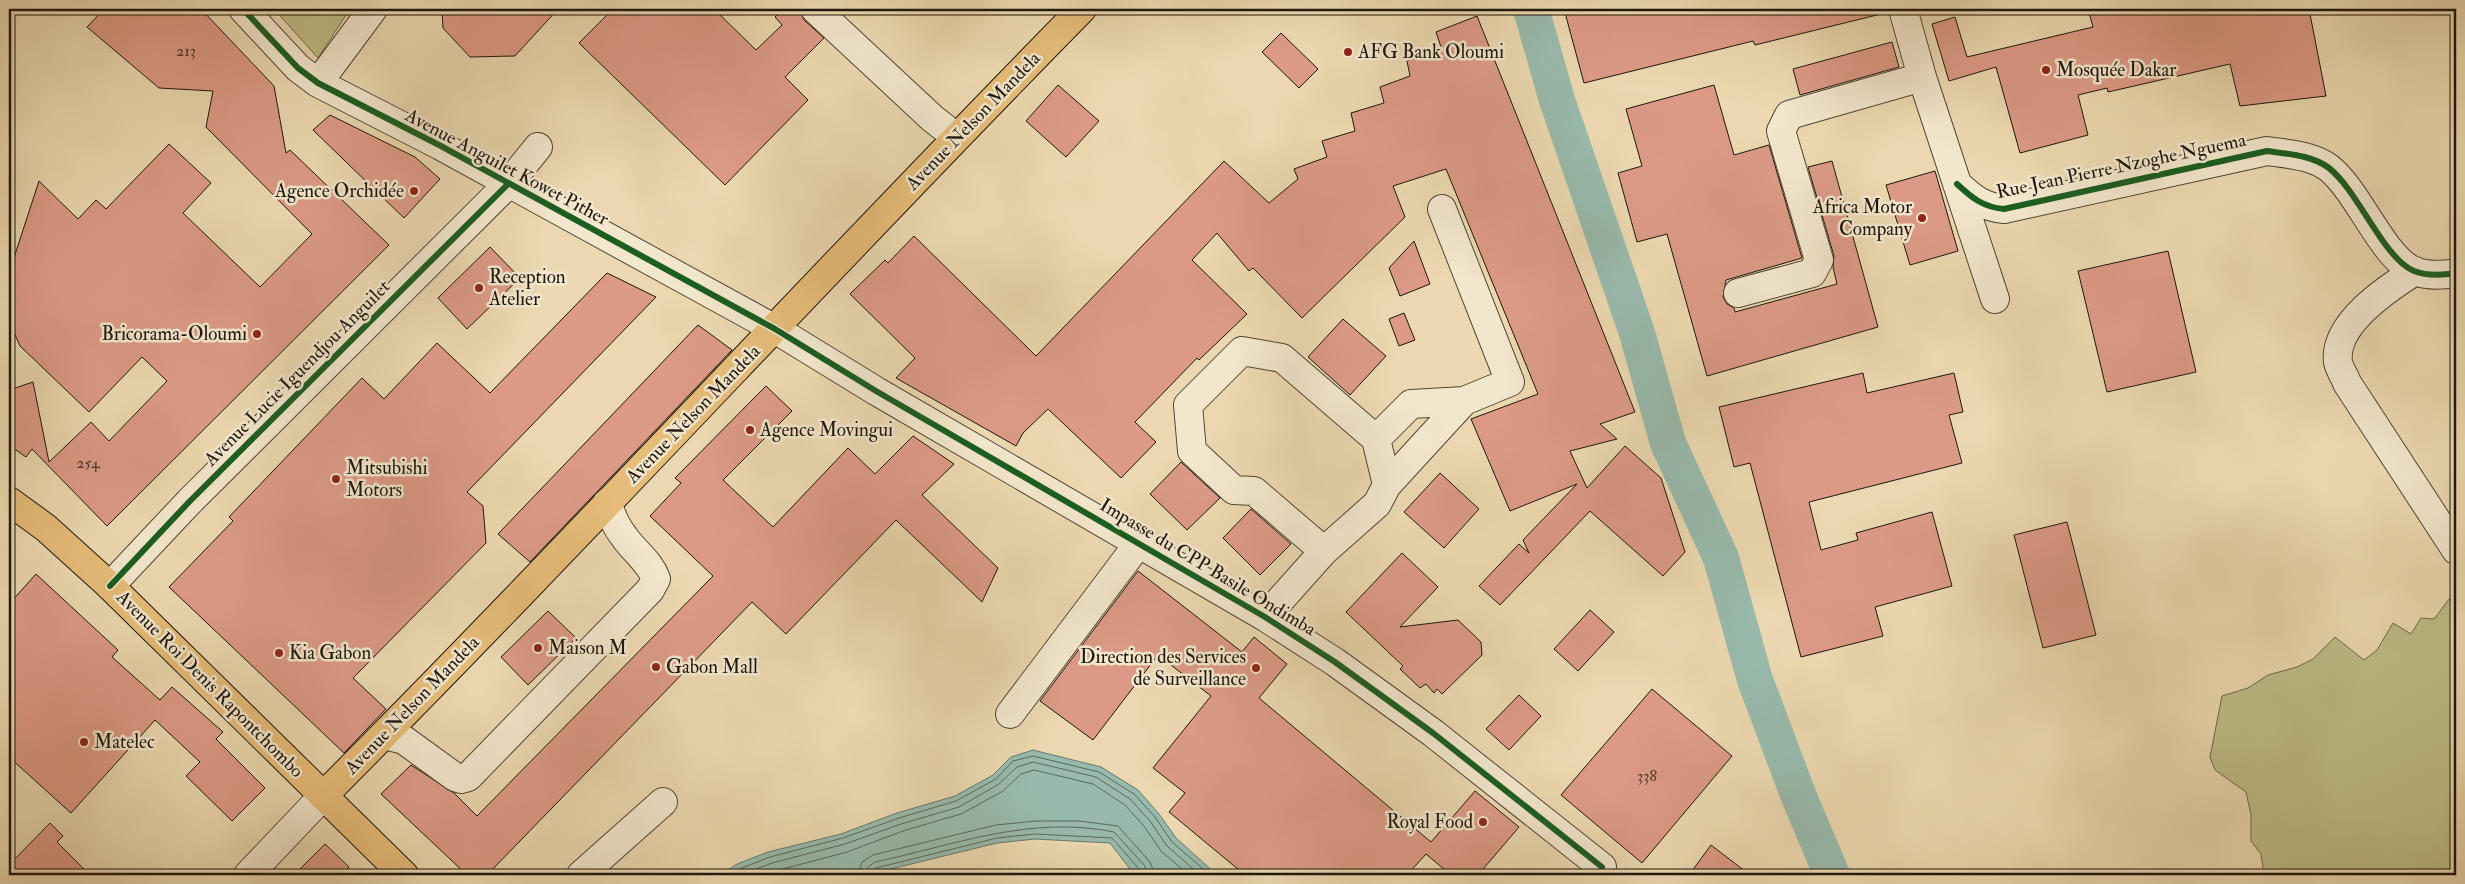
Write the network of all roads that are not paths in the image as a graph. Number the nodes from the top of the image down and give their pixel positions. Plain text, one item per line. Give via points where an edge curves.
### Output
1 (243, 9) edge
2 (374, 9) edge
3 (814, 9) edge
4 (1082, 9) edge
5 (1903, 9) edge
6 (1922, 77) junction
7 (318, 83) junction
8 (956, 137) junction
9 (538, 148) dead end
10 (508, 184) junction
11 (1957, 184) junction
12 (1442, 209) dead end
13 (2415, 271) junction
14 (2456, 273) edge
15 (1738, 294) dead end
16 (1995, 299) dead end
17 (775, 329) junction
18 (1464, 401) junction
19 (1376, 438) junction
20 (1387, 485) junction
21 (9, 501) edge
22 (607, 503) junction
23 (1139, 543) junction
24 (2456, 550) edge
25 (1324, 551) junction
26 (110, 586) junction
27 (1265, 617) junction
28 (1010, 714) dead end
29 (384, 735) junction
30 (323, 796) junction
31 (662, 802) dead end
32 (1602, 867) dead end
33 (248, 875) edge
34 (404, 875) edge
35 (581, 875) edge

1 - 7 street, Avenue Anguilet Kowet Pither via 298,68
2 - 7 street
3 - 8 street
4 - 8 main road, Avenue Nelson Mandela
5 - 6 street
6 - 11 street
6 - 15 street via 1789,115 1781,131 1819,260 1812,273
7 - 10 street, Avenue Anguilet Kowet Pither
8 - 17 main road, Avenue Nelson Mandela
9 - 10 street, Avenue Lucie Iguendjou Anguilet
10 - 17 street, Avenue Anguilet Kowet Pither
10 - 26 street, Avenue Lucie Iguendjou Anguilet via 189,502
11 - 13 street, Rue Jean Pierre Nzoghe Nguema via 1974,200 1989,208 2004,209 2266,151 2303,156 2327,167 2343,181 2397,259
11 - 16 street
12 - 18 street via 1510,382
13 - 14 street, Rue Jean Pierre Nzoghe Nguema via 2442,275
13 - 24 street via 2389,288 2347,329 2339,345 2338,363
17 - 22 main road, Avenue Nelson Mandela
17 - 23 street, Impasse du CPP Basile Ondimba
18 - 19 street via 1411,404
18 - 20 street
19 - 20 street
19 - 25 street via 1282,358 1242,350 1188,405 1192,451 1234,490 1254,491
20 - 25 street via 1377,504
21 - 26 main road, Avenue Roi Denis Rapontchombo via 46,528
22 - 29 main road, Avenue Nelson Mandela
22 - 29 street via 625,538 652,567 656,579 650,590 468,777 455,777 404,740
23 - 27 street, Impasse du CPP Basile Ondimba
23 - 28 street
25 - 27 street
26 - 30 main road, Avenue Roi Denis Rapontchombo
27 - 32 street, Impasse du CPP Basile Ondimba via 1336,662 1433,733
29 - 30 main road, Avenue Nelson Mandela
30 - 33 street
30 - 34 main road, Avenue Roi Denis Rapontchombo
31 - 35 street

